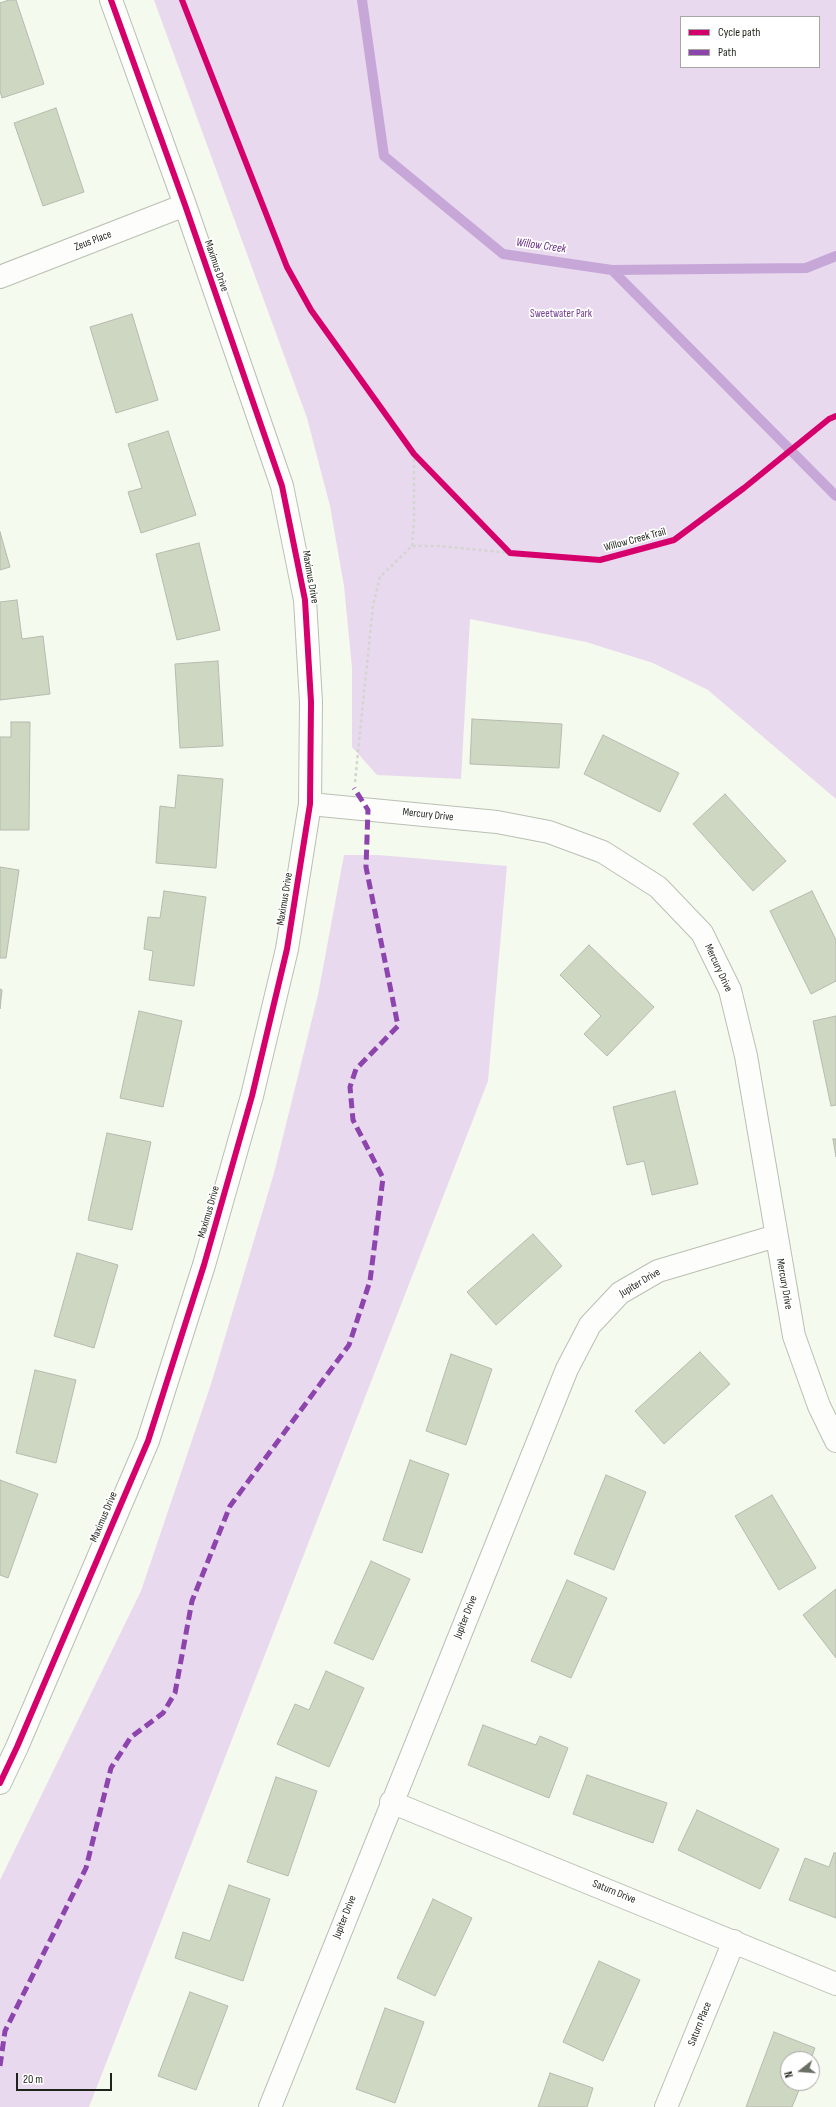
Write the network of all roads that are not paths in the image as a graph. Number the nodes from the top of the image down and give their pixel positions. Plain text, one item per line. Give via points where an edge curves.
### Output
1 (111, 0) edge
2 (185, 205) junction
3 (0, 277) edge
4 (310, 804) junction
5 (776, 1236) junction
6 (836, 1441) edge
7 (0, 1783) edge
8 (391, 1802) junction
9 (734, 1941) junction
10 (836, 1984) edge
11 (270, 2107) edge
12 (666, 2107) edge

1 - 2 street, Maximus Drive
2 - 3 street, Zeus Place
2 - 4 street, Maximus Drive via 282,486 305,600 311,702
4 - 5 street, Mercury Drive via 497,822 549,832 603,852 658,887 702,933 730,990 746,1056
4 - 7 street, Maximus Drive via 287,949 252,1096 202,1273 148,1441
5 - 6 street, Mercury Drive via 794,1336 819,1406
5 - 8 street, Jupiter Drive via 658,1271 620,1293 590,1324 567,1369
8 - 9 street, Saturn Drive
8 - 11 street, Jupiter Drive
9 - 10 street, Saturn Drive
9 - 12 street, Saturn Place

